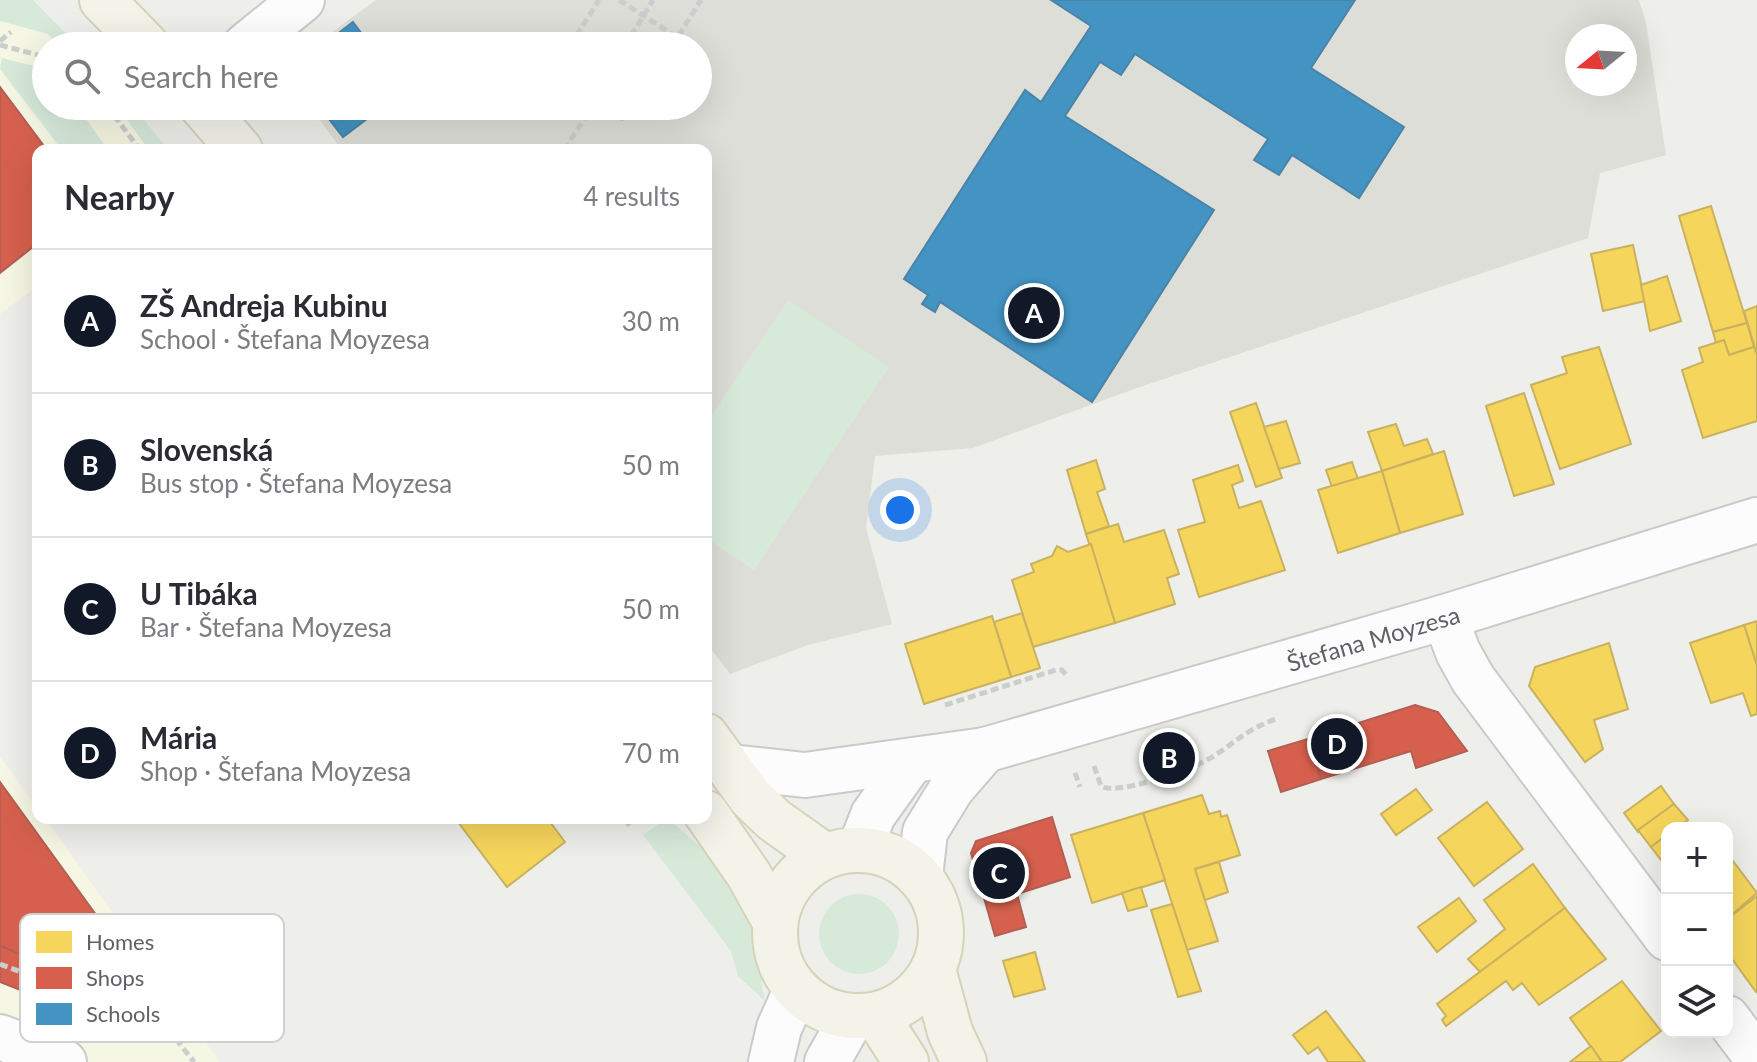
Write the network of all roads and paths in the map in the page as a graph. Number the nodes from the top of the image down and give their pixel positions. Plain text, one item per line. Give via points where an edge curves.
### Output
1 (102, 0) edge
2 (599, 0) edge
3 (619, 0) edge
4 (653, 0) edge
5 (701, 0) edge
6 (644, 16) junction
7 (11, 32) dead end
8 (133, 32) edge
9 (579, 32) edge
10 (634, 32) edge
11 (669, 32) edge
12 (680, 32) edge
13 (0, 43) edge
14 (32, 53) edge
15 (118, 120) edge
16 (214, 120) edge
17 (584, 120) edge
18 (136, 144) edge
19 (235, 144) edge
20 (568, 144) edge
21 (1757, 520) edge
22 (1445, 617) junction
23 (1226, 746) dead end
24 (985, 750) junction
25 (718, 752) edge
26 (911, 762) junction
27 (1099, 780) dead end
28 (712, 822) edge
29 (842, 852) junction
30 (920, 877) junction
31 (775, 922) junction
32 (1661, 930) edge
33 (0, 964) edge
34 (933, 969) junction
35 (20, 972) edge
36 (796, 990) junction
37 (864, 1015) junction
38 (1733, 1026) edge
39 (0, 1037) edge
40 (178, 1042) edge
41 (1757, 1058) edge
42 (64, 1062) edge
43 (194, 1062) edge
44 (771, 1062) edge
45 (827, 1062) edge
46 (906, 1062) edge
47 (964, 1062) edge

1 - 8 main road
2 - 9 path
3 - 6 path
4 - 6 path
5 - 12 path
6 - 10 path
6 - 11 path
7 - 13 path
13 - 14 path
15 - 18 path
16 - 19 main road
17 - 20 path
21 - 22 street, Štefana Moyzesa
22 - 24 street, Štefana Moyzesa
22 - 32 street via 1473,679
23 - 27 path via 1202,763 1116,791 1107,790
24 - 26 street, Štefana Moyzesa
24 - 30 street via 952,788 925,832
25 - 26 street, Štefana Moyzesa via 805,775
25 - 29 main road via 774,820
26 - 29 street
28 - 31 main road
29 - 30 main road via 882,853
29 - 31 main road via 791,882
30 - 34 main road via 931,893 941,931
31 - 36 main road via 779,958
33 - 35 path
34 - 37 main road via 910,998
34 - 47 main road
36 - 37 main road via 832,1013
36 - 44 street
37 - 45 street
37 - 46 main road
38 - 41 street
39 - 42 street
40 - 43 path

